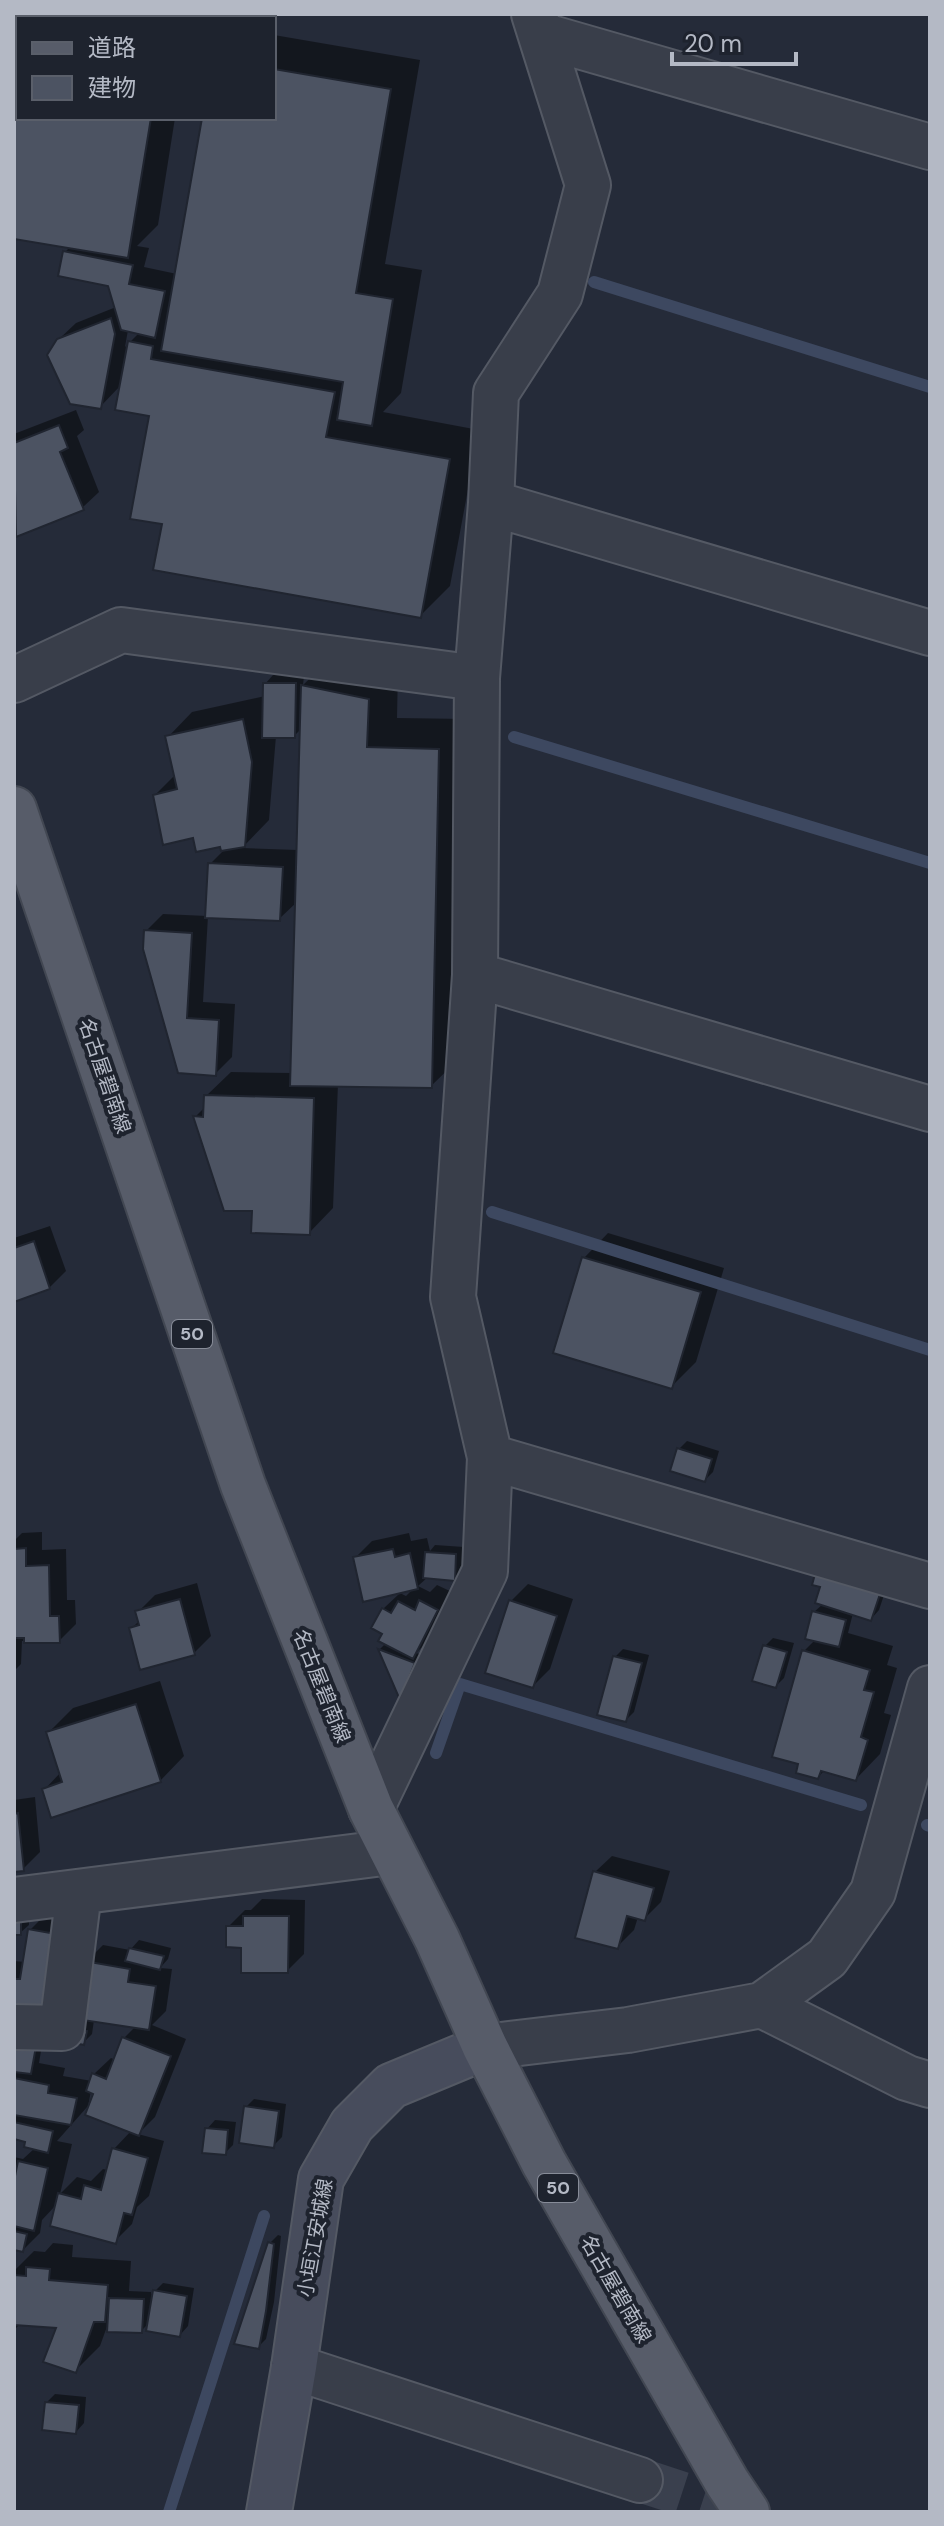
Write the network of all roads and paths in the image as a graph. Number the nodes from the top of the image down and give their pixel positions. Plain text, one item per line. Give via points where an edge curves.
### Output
1 (538, 24) edge
2 (930, 147) edge
3 (491, 503) junction
4 (930, 633) edge
5 (477, 678) junction
6 (14, 680) edge
7 (14, 809) edge
8 (475, 975) junction
9 (930, 1109) edge
10 (490, 1457) junction
11 (930, 1586) edge
12 (930, 1688) edge
13 (371, 1809) junction
14 (391, 1852) junction
15 (79, 1892) junction
16 (14, 1900) edge
17 (762, 2005) junction
18 (14, 2027) edge
19 (485, 2047) junction
20 (930, 2085) edge
21 (294, 2367) junction
22 (640, 2480) tunnel mouth
23 (269, 2512) edge
24 (747, 2512) edge

1 - 2 street
1 - 3 street via 588,185 560,294 496,393
3 - 4 street
3 - 5 street
5 - 6 street via 121,630
5 - 8 street
7 - 13 main road, 名古屋碧南線 / 50 via 243,1485
8 - 9 street
8 - 10 street via 453,1297
10 - 11 street
10 - 13 street via 485,1571
12 - 17 street via 873,1892 827,1958
13 - 14 main road, 名古屋碧南線 / 50
14 - 15 street
14 - 19 main road, 名古屋碧南線 / 50
15 - 16 street
15 - 18 street via 62,2028
17 - 19 street via 628,2030
17 - 20 street
19 - 21 main road, 小垣江安城線 via 391,2086 352,2125 321,2179
19 - 24 main road, 名古屋碧南線 / 50 via 544,2163
21 - 22 street
21 - 23 main road, 小垣江安城線

